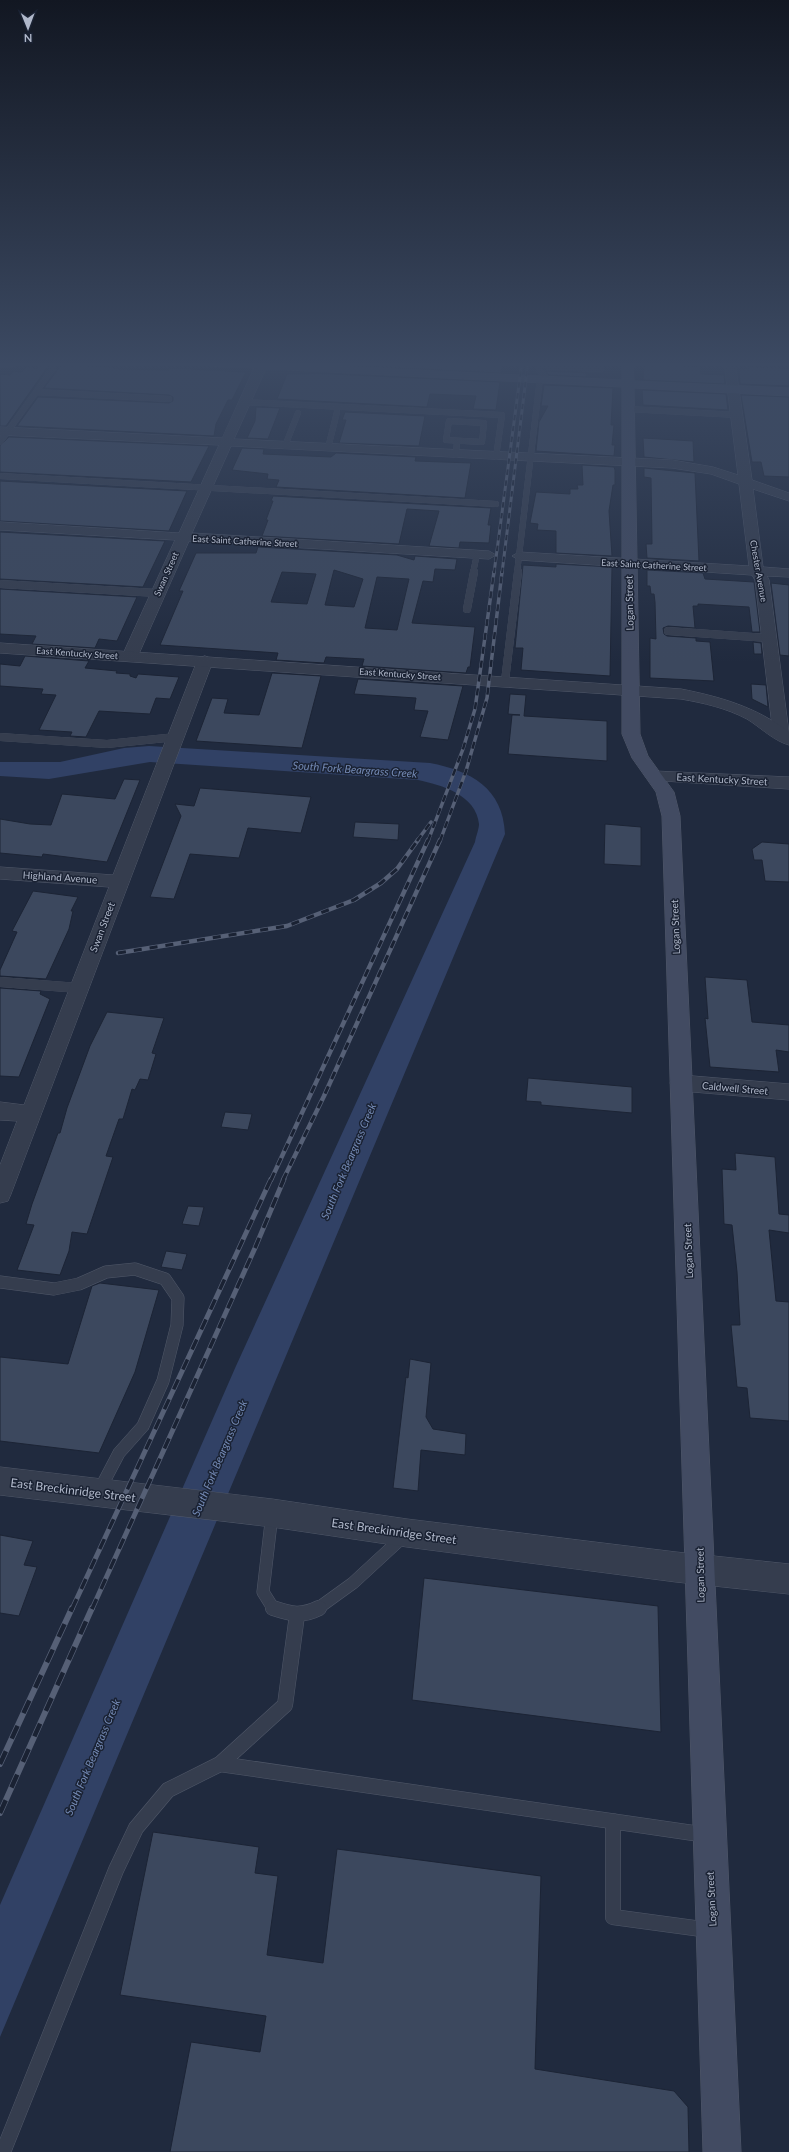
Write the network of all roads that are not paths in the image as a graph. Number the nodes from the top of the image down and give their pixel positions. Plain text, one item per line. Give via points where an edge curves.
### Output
1 (217, 462) edge
2 (529, 462) edge
3 (603, 462) edge
4 (743, 462) edge
5 (629, 464) junction
6 (0, 476) edge
7 (745, 482) junction
8 (206, 487) junction
9 (789, 497) edge
10 (496, 504) dead end
11 (0, 526) edge
12 (182, 537) junction
13 (483, 554) joint
14 (519, 556) junction
15 (628, 563) junction
16 (757, 571) junction
17 (789, 573) edge
18 (0, 584) edge
19 (157, 593) junction
20 (467, 609) dead end
21 (668, 631) dead end
22 (769, 638) junction
23 (0, 648) edge
24 (130, 656) junction
25 (205, 661) junction
26 (505, 681) junction
27 (631, 690) junction
28 (0, 737) edge
29 (785, 737) edge
30 (174, 740) junction
31 (654, 776) junction
32 (789, 783) edge
33 (0, 873) edge
34 (119, 882) junction
35 (0, 982) edge
36 (79, 988) junction
37 (681, 1083) junction
38 (789, 1092) edge
39 (0, 1112) edge
40 (30, 1114) junction
41 (0, 1194) edge
42 (0, 1282) edge
43 (0, 1481) edge
44 (98, 1493) junction
45 (272, 1513) junction
46 (407, 1533) junction
47 (700, 1570) junction
48 (789, 1579) edge
49 (297, 1615) junction
50 (220, 1764) junction
51 (613, 1821) junction
52 (708, 1835) junction
53 (713, 1931) junction
54 (3, 2152) edge
55 (722, 2152) edge

1 - 8 street, Swan Street
2 - 14 lane
3 - 5 street
4 - 7 street, Chester Avenue
5 - 7 street via 693,467
5 - 15 main road, Logan Street
6 - 8 lane
7 - 9 street
7 - 16 street, Chester Avenue
8 - 10 lane
8 - 12 street, Swan Street
11 - 12 street, East Saint Catherine Street
12 - 13 street, East Saint Catherine Street
12 - 19 street, Swan Street
13 - 20 lane
14 - 15 street, East Saint Catherine Street
14 - 26 lane
15 - 16 street, East Saint Catherine Street
15 - 27 main road, Logan Street
16 - 17 street, East Saint Catherine Street
16 - 22 street, Chester Avenue via 762,580
18 - 19 lane
19 - 24 street, Swan Street
21 - 22 lane
22 - 29 street, Chester Avenue
23 - 24 street, East Kentucky Street
24 - 25 street, East Kentucky Street
25 - 26 street, East Kentucky Street
25 - 30 street, Swan Street
26 - 27 street, East Kentucky Street
27 - 29 street, East Kentucky Street via 717,700 749,712
27 - 31 main road, Logan Street via 632,744 639,759
28 - 30 lane via 107,744
30 - 34 street, Swan Street
31 - 32 street, East Kentucky Street
31 - 37 main road, Logan Street via 665,793 671,816
33 - 34 street, Highland Avenue
34 - 36 street, Swan Street
35 - 36 lane
36 - 40 street, Swan Street
37 - 38 street, Caldwell Street
37 - 47 main road, Logan Street
39 - 40 street
40 - 41 street, Swan Street
42 - 44 lane via 54,1289 79,1284 106,1272 135,1269 165,1279 178,1298 177,1325 163,1381 143,1426 119,1453
43 - 44 street, East Breckinridge Street
44 - 45 street, East Breckinridge Street
45 - 46 street, East Breckinridge Street
45 - 49 lane via 263,1592 273,1608
46 - 47 street, East Breckinridge Street
46 - 49 lane via 321,1609
47 - 48 street, East Breckinridge Street
47 - 52 main road, Logan Street
49 - 50 lane via 285,1705
50 - 51 lane
50 - 54 lane via 168,1790 136,1828 116,1870
51 - 52 lane
51 - 53 lane via 613,1917
52 - 53 main road, Logan Street
53 - 55 main road, Logan Street

